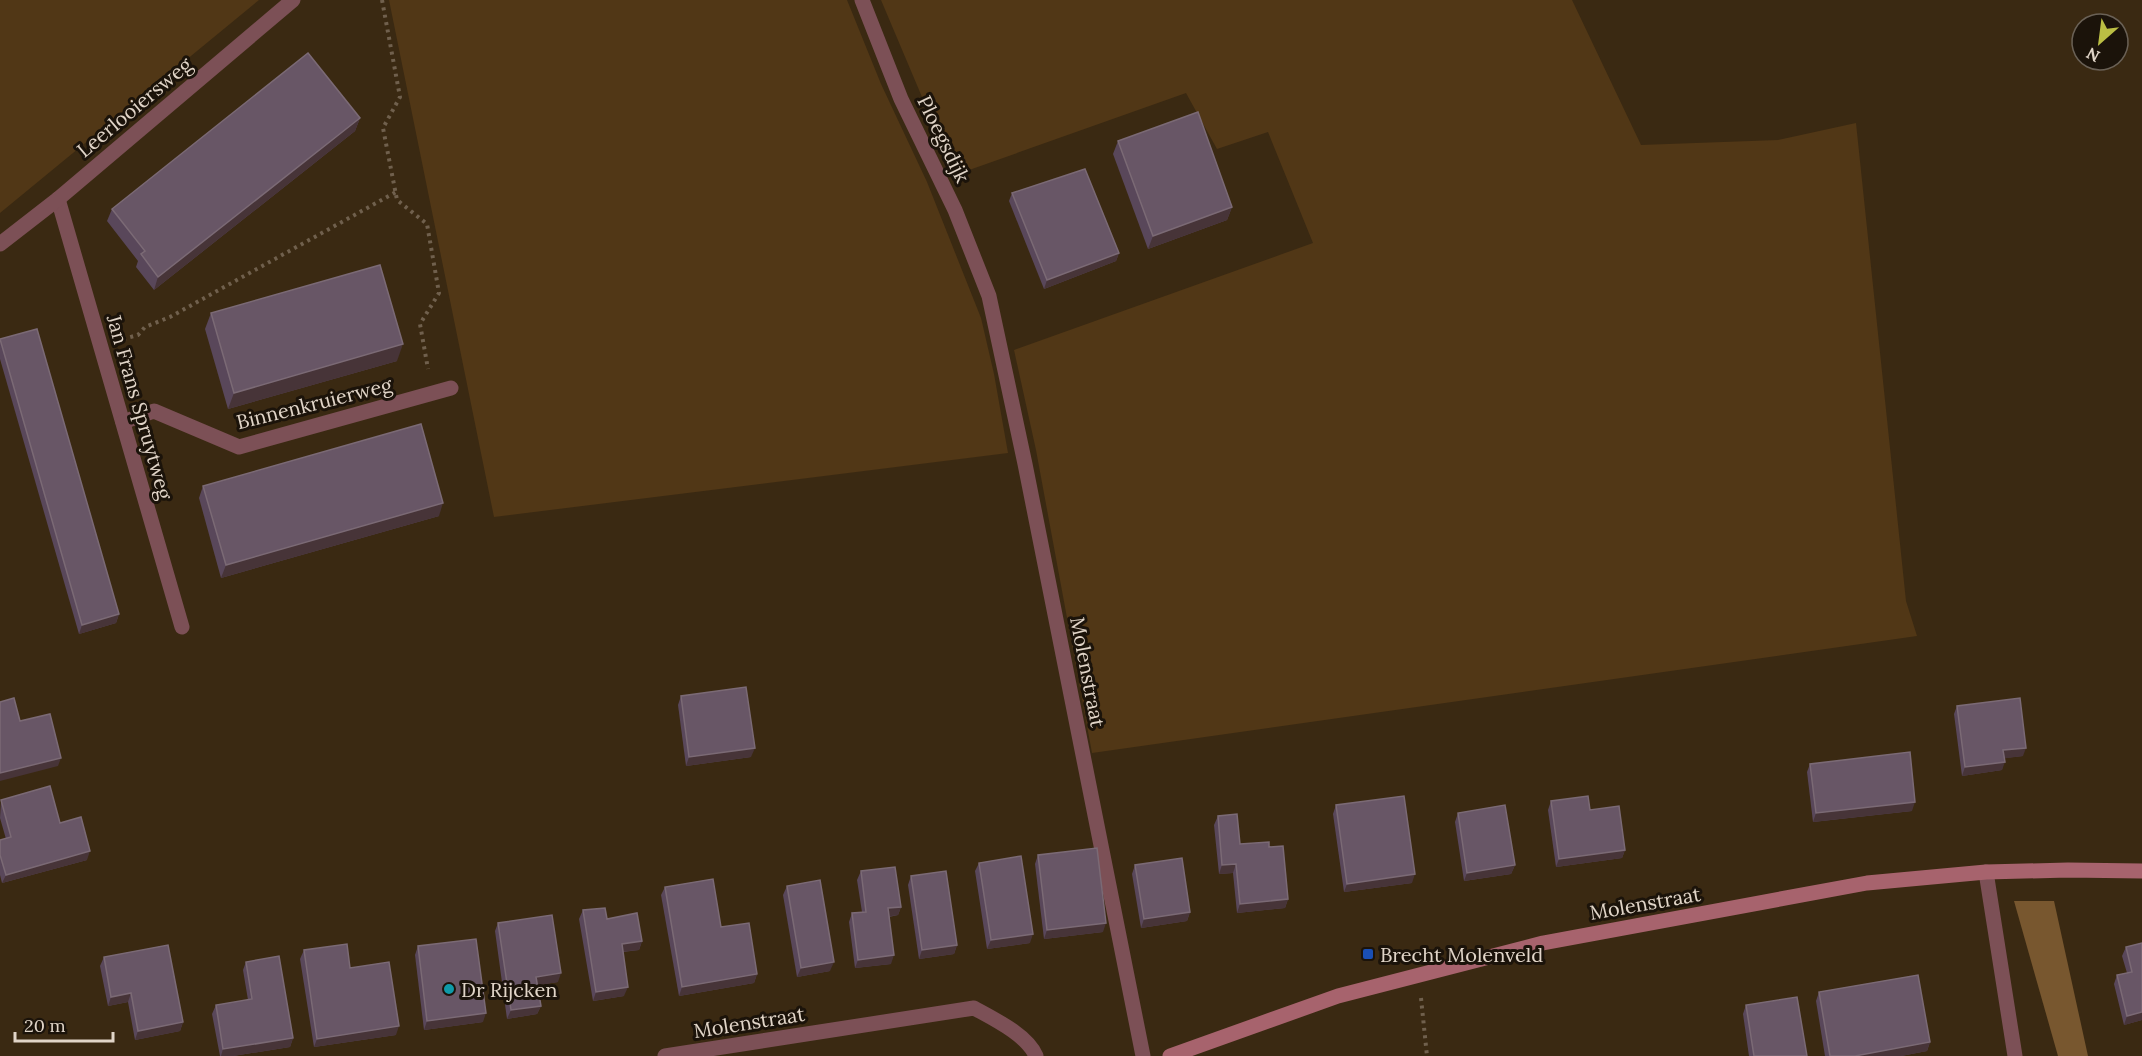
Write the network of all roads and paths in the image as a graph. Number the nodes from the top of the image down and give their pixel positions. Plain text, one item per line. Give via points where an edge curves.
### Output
1 (293, 0) edge
2 (382, 0) edge
3 (862, 0) edge
4 (396, 192) junction
5 (58, 200) junction
6 (0, 244) edge
7 (989, 296) joint
8 (100, 346) junction
9 (451, 388) dead end
10 (432, 393) junction
11 (123, 422) junction
12 (182, 627) dead end
13 (1986, 872) junction
14 (2142, 872) edge
15 (1418, 976) junction
16 (665, 1056) edge
17 (1036, 1056) edge
18 (1143, 1056) edge
19 (1170, 1056) edge
20 (1427, 1056) edge
21 (2015, 1056) edge

1 - 5 street, Leerlooiersweg
2 - 4 path via 400,97 383,128
3 - 7 street, Ploegsdijk via 901,99 955,210
4 - 8 path via 181,312 145,327 138,335
4 - 10 path via 397,200 427,224 439,293 420,324
5 - 6 street, Leerlooiersweg
5 - 8 street, Jan Frans Spruytweg
7 - 18 street, Molenstraat
8 - 11 street, Jan Frans Spruytweg
9 - 10 street, Binnenkruierweg
10 - 11 street, Binnenkruierweg via 239,447 154,411
11 - 12 street, Jan Frans Spruytweg
13 - 14 main road, Molenstraat
13 - 15 main road, Molenstraat via 1867,883 1543,943
13 - 21 street
15 - 19 main road, Molenstraat via 1338,996
15 - 20 path
16 - 17 street, Molenstraat via 974,1008 1006,1026

